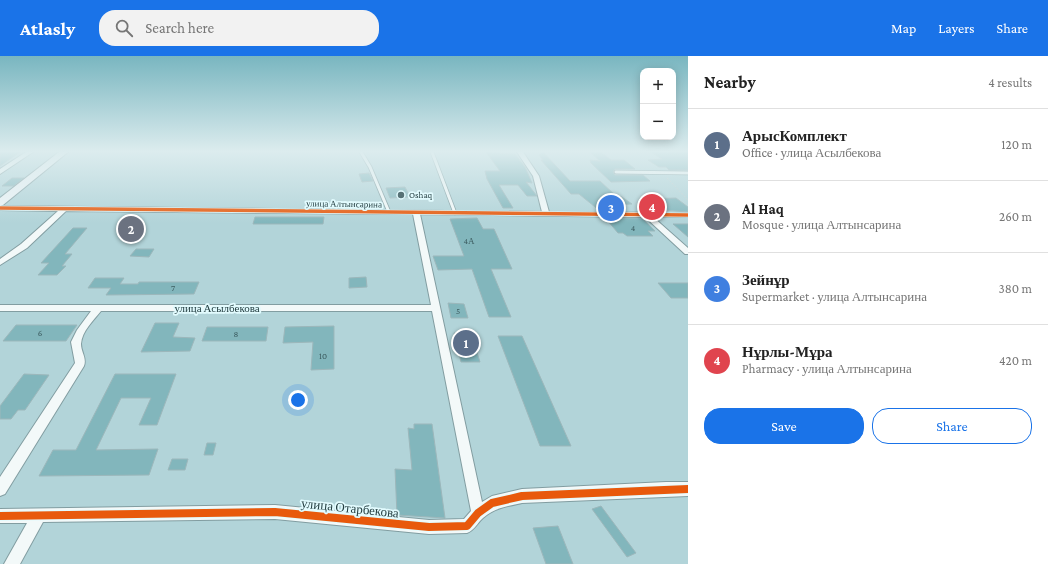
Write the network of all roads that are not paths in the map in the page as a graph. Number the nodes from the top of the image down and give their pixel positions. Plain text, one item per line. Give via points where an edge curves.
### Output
1 (34, 176) edge
2 (373, 176) edge
3 (441, 176) edge
4 (536, 176) edge
5 (17, 189) junction
6 (0, 194) edge
7 (0, 203) edge
8 (0, 208) edge
9 (64, 209) junction
10 (389, 212) junction
11 (416, 212) junction
12 (455, 213) junction
13 (546, 214) junction
14 (647, 215) junction
15 (688, 215) edge
16 (688, 252) edge
17 (0, 263) edge
18 (0, 308) edge
19 (98, 308) junction
20 (434, 308) junction
21 (0, 489) edge
22 (688, 489) edge
23 (478, 513) junction
24 (0, 516) edge
25 (39, 516) junction
26 (12, 564) edge

1 - 5 main road
2 - 10 lane
3 - 12 lane
4 - 13 street
5 - 6 main road
5 - 7 main road
8 - 9 street, улица Алтынсарина
9 - 10 street, улица Алтынсарина
9 - 17 street via 24,246
10 - 11 street, улица Алтынсарина
11 - 12 street, улица Алтынсарина
11 - 20 street
12 - 13 street, улица Алтынсарина
13 - 14 street, улица Алтынсарина
14 - 15 street, улица Алтынсарина
14 - 16 street
18 - 19 street, улица Асылбекова
19 - 20 street, улица Асылбекова
19 - 21 street via 76,339 80,363
20 - 23 street
22 - 23 street, улица Отарбекова via 522,496 492,504
23 - 25 street, улица Отарбекова via 468,526 429,527 275,512
24 - 25 street, улица Отарбекова
25 - 26 street

